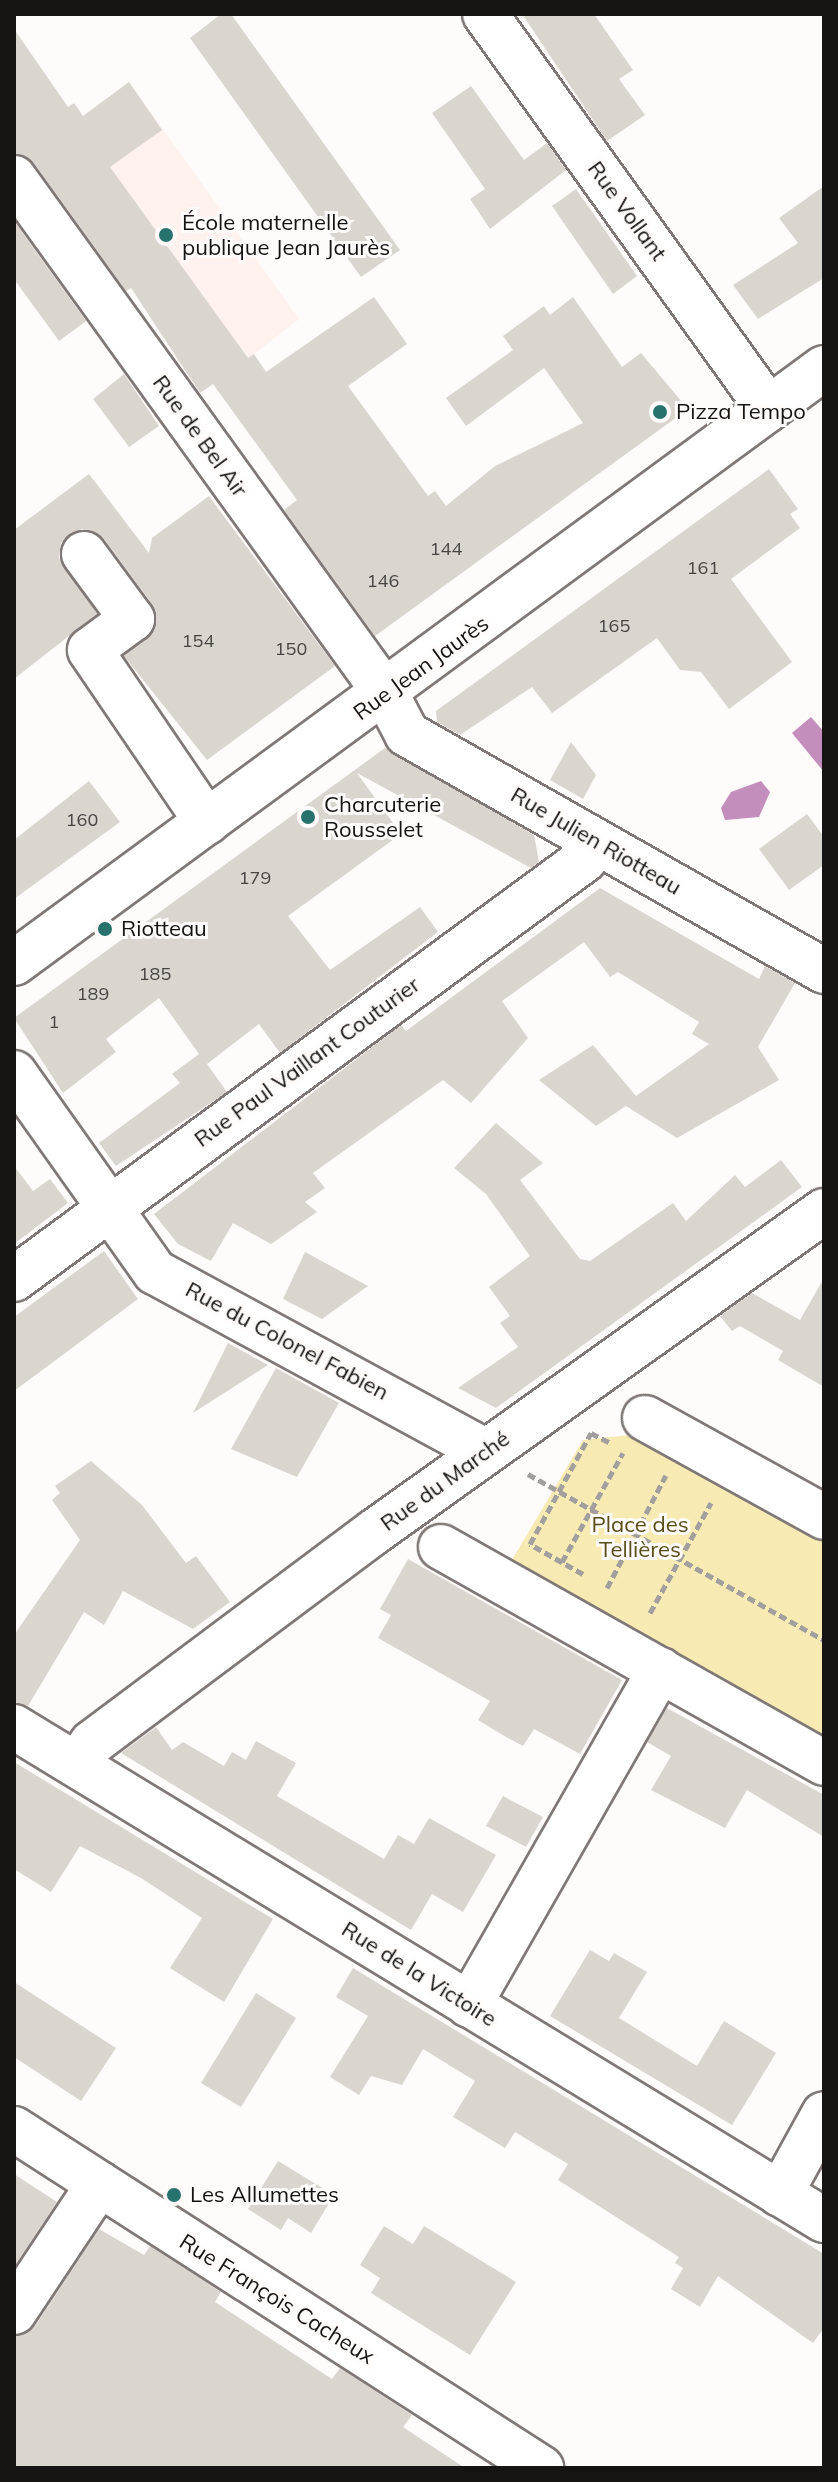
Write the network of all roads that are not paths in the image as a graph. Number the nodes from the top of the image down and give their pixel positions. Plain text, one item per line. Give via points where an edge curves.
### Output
1 (485, 14) edge
2 (14, 178) edge
3 (824, 368) edge
4 (769, 409) junction
5 (84, 554) dead end
6 (386, 694) junction
7 (207, 822) junction
8 (597, 842) junction
9 (14, 963) edge
10 (824, 971) edge
11 (14, 1073) edge
12 (111, 1207) junction
13 (824, 1211) edge
14 (14, 1279) edge
15 (640, 1437) road end
16 (485, 1451) junction
17 (824, 1517) edge
18 (441, 1547) dead end
19 (660, 1670) junction
20 (14, 1727) edge
21 (78, 1763) junction
22 (824, 1763) edge
23 (469, 2005) junction
24 (824, 2114) edge
25 (14, 2129) edge
26 (99, 2184) junction
27 (780, 2194) junction
28 (824, 2220) edge
29 (14, 2312) edge
30 (493, 2455) edge
31 (541, 2468) edge

1 - 4 street, Rue Vollant
2 - 6 street, Rue de Bel Air
3 - 4 street, Rue Jean Jaurès
4 - 6 street, Rue Jean Jaurès
5 - 7 street via 132,619 90,650
6 - 7 street, Rue Jean Jaurès
6 - 8 street, Rue Julien Riotteau via 407,734
7 - 9 street, Rue Jean Jaurès
8 - 10 street, Rue Julien Riotteau
8 - 12 street, Rue Paul Vaillant Couturier via 584,860
11 - 12 street, Rue du Colonel Fabien
12 - 14 street, Rue Paul Vaillant Couturier
12 - 16 street, Rue du Colonel Fabien via 155,1272
13 - 16 street, Rue du Marché
15 - 17 street
16 - 21 street, Rue du Marché via 92,1743
18 - 19 street
19 - 22 street
19 - 23 street
20 - 21 street, Rue de la Victoire
21 - 23 street, Rue de la Victoire
23 - 27 street, Rue de la Victoire
24 - 27 street
25 - 26 street, Rue François Cacheux
26 - 29 street
26 - 30 street, Rue François Cacheux
27 - 28 street, Rue de la Victoire
30 - 31 street, Rue François Cacheux

